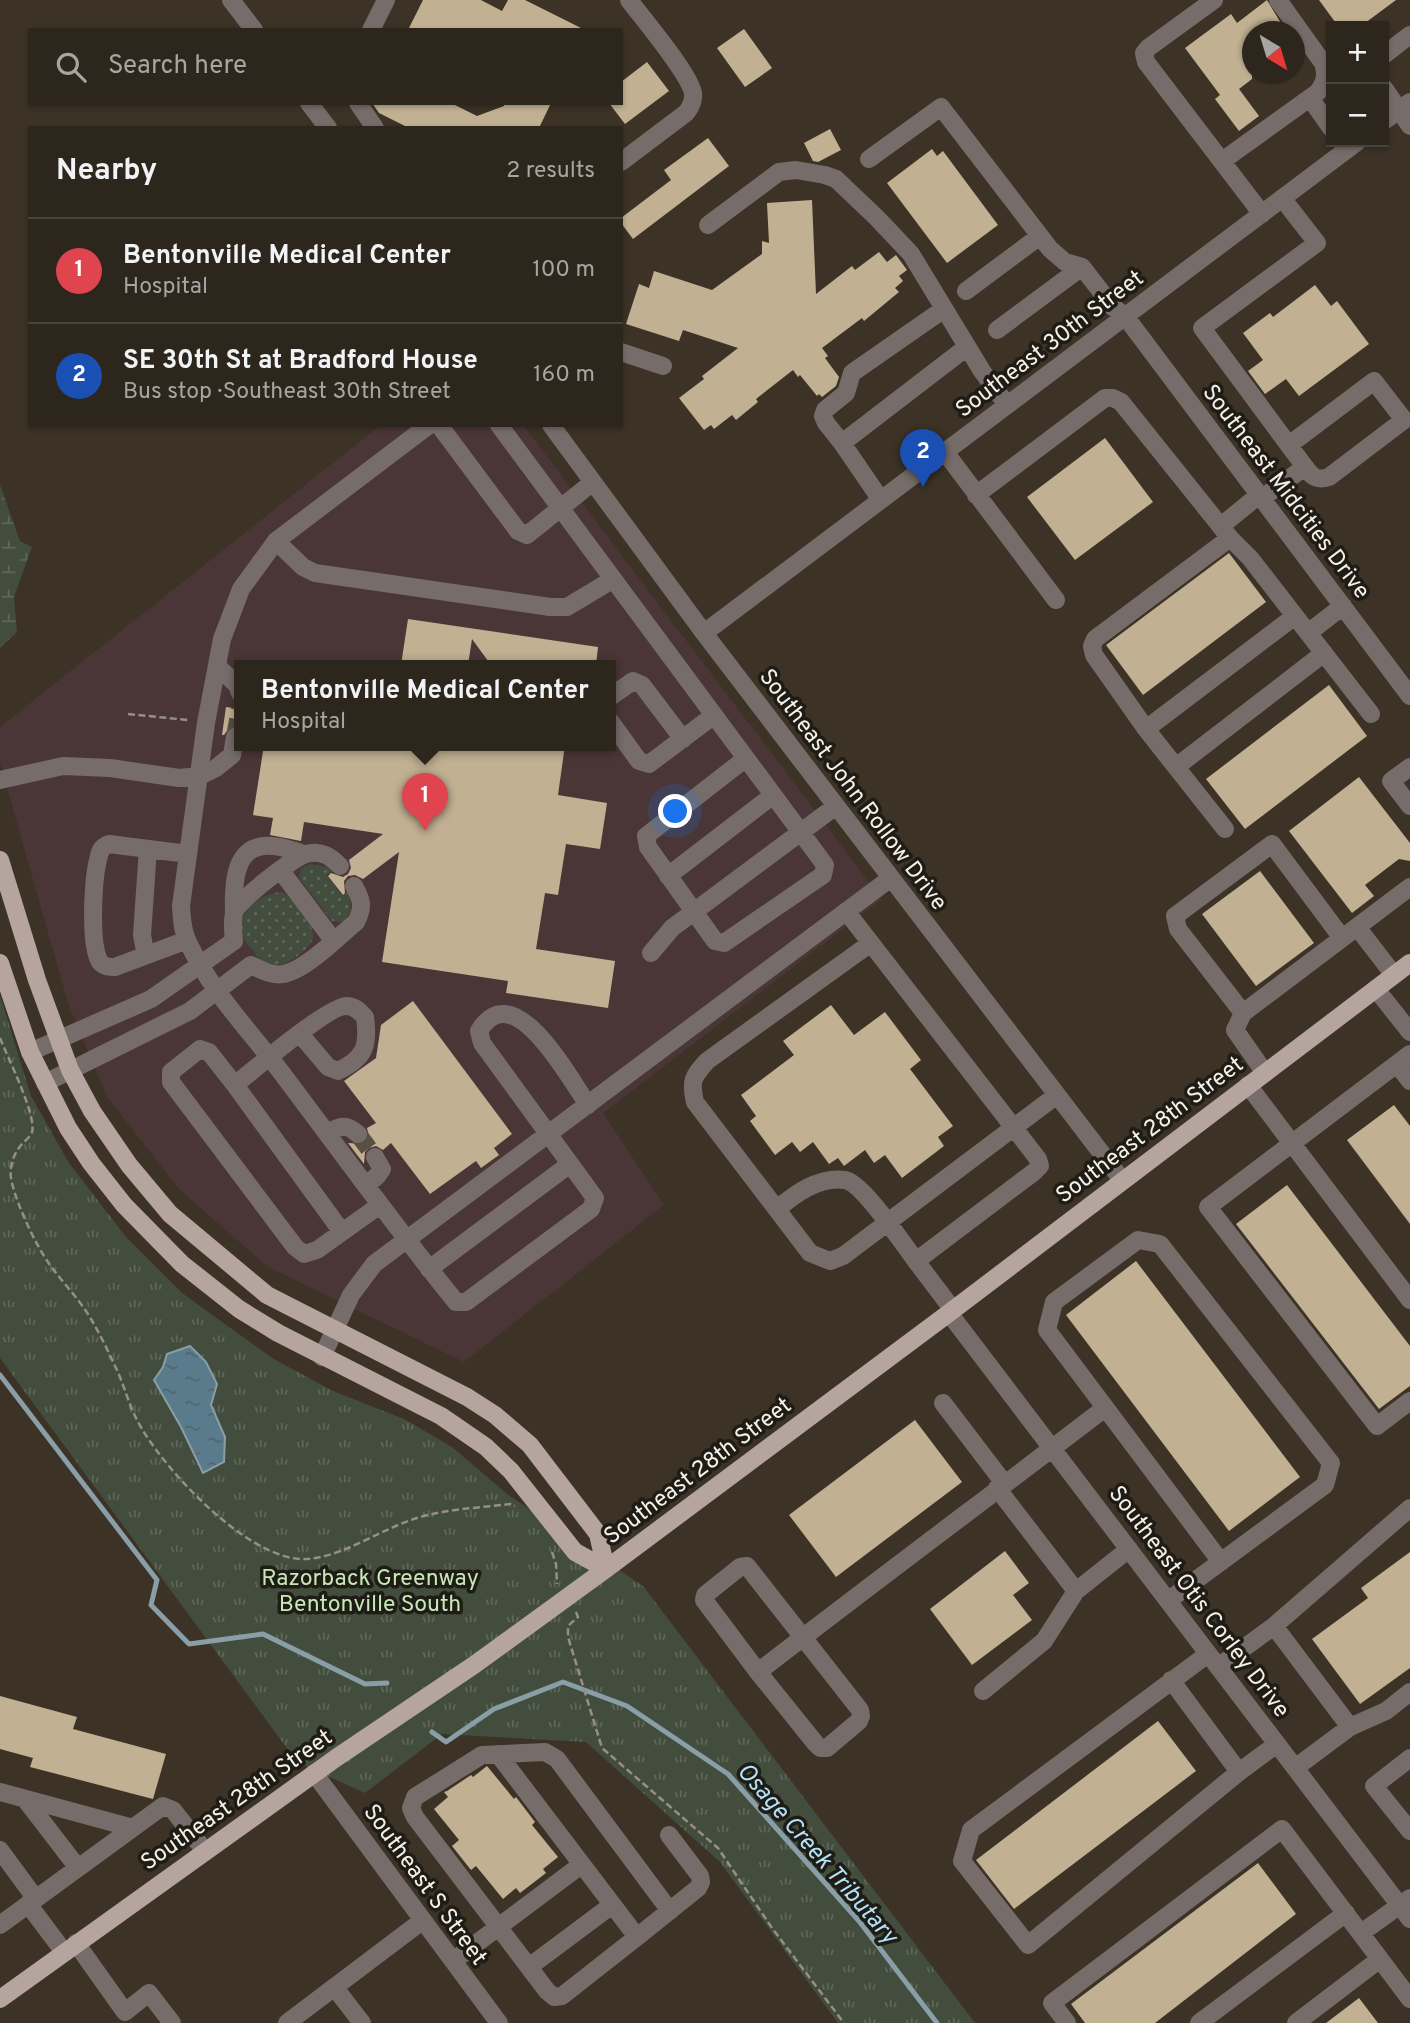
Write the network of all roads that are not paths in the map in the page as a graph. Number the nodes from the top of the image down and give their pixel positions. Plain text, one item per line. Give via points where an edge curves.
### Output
1 (231, 0) edge
2 (386, 0) edge
3 (629, 0) edge
4 (1214, 0) edge
5 (1278, 0) edge
6 (252, 28) edge
7 (373, 28) edge
8 (1410, 35) edge
9 (1389, 51) edge
10 (1389, 92) edge
11 (1310, 98) junction
12 (311, 105) edge
13 (359, 105) edge
14 (1405, 106) edge
15 (1389, 117) edge
16 (1326, 121) edge
17 (326, 126) edge
18 (374, 126) edge
19 (1410, 126) edge
20 (1344, 147) edge
21 (869, 159) dead end
22 (623, 160) edge
23 (1222, 162) junction
24 (1282, 198) junction
25 (1262, 214) junction
26 (708, 225) dead end
27 (1040, 236) junction
28 (1082, 267) junction
29 (966, 291) dead end
30 (944, 309) junction
31 (1125, 316) junction
32 (997, 330) dead end
33 (967, 347) junction
34 (623, 353) edge
35 (663, 366) dead end
36 (1007, 405) junction
37 (426, 427) edge
38 (440, 427) edge
39 (500, 427) edge
40 (552, 427) edge
41 (842, 443) junction
42 (1289, 445) junction
43 (944, 452) junction
44 (1304, 467) junction
45 (593, 482) junction
46 (976, 495) junction
47 (1261, 497) junction
48 (881, 500) junction
49 (560, 509) junction
50 (1225, 531) junction
51 (276, 541) junction
52 (612, 580) junction
53 (1056, 600) dead end
54 (1343, 606) junction
55 (1295, 616) junction
56 (704, 633) junction
57 (1308, 633) junction
58 (1324, 653) junction
59 (217, 666) junction
60 (234, 682) edge
61 (616, 693) edge
62 (1410, 696) edge
63 (1371, 713) dead end
64 (713, 716) junction
65 (616, 728) edge
66 (1146, 729) junction
67 (683, 739) junction
68 (234, 743) edge
69 (745, 759) junction
70 (1176, 766) junction
71 (1410, 767) edge
72 (200, 776) junction
73 (0, 780) edge
74 (772, 796) junction
75 (836, 806) junction
76 (1410, 806) edge
77 (1225, 829) dead end
78 (800, 833) junction
79 (148, 849) junction
80 (188, 854) junction
81 (304, 854) junction
82 (0, 860) edge
83 (340, 866) dead end
84 (281, 871) junction
85 (668, 876) junction
86 (891, 878) junction
87 (354, 886) dead end
88 (1410, 887) edge
89 (234, 911) junction
90 (846, 911) junction
91 (693, 913) junction
92 (1357, 927) junction
93 (1342, 938) junction
94 (187, 940) junction
95 (333, 940) junction
96 (234, 941) junction
97 (871, 943) junction
98 (651, 953) dead end
99 (148, 954) junction
100 (0, 963) edge
101 (1410, 963) edge
102 (200, 965) junction
103 (251, 965) junction
104 (1394, 975) junction
105 (1376, 989) junction
106 (218, 991) junction
107 (1243, 1013) junction
108 (1410, 1032) edge
109 (300, 1034) dead end
110 (58, 1040) junction
111 (30, 1052) junction
112 (269, 1057) junction
113 (1403, 1059) edge
114 (70, 1070) junction
115 (1265, 1073) junction
116 (1410, 1081) edge
117 (45, 1083) junction
118 (235, 1085) junction
119 (1248, 1085) junction
120 (1056, 1094) junction
121 (588, 1105) junction
122 (1013, 1126) junction
123 (327, 1133) junction
124 (358, 1134) dead end
125 (548, 1135) junction
126 (1292, 1143) junction
127 (375, 1157) dead end
128 (570, 1164) junction
129 (1122, 1180) junction
130 (366, 1185) junction
131 (380, 1205) junction
132 (777, 1209) junction
133 (887, 1223) junction
134 (342, 1232) junction
135 (405, 1240) junction
136 (916, 1261) junction
137 (429, 1269) junction
138 (1410, 1300) edge
139 (951, 1311) junction
140 (333, 1330) junction
141 (323, 1357) junction
142 (1410, 1401) edge
143 (943, 1403) dead end
144 (1105, 1408) junction
145 (1054, 1448) junction
146 (1001, 1486) junction
147 (1410, 1508) edge
148 (1129, 1549) junction
149 (1221, 1562) junction
150 (606, 1569) junction
151 (1076, 1591) junction
152 (1169, 1600) junction
153 (1274, 1626) junction
154 (802, 1638) junction
155 (1213, 1660) junction
156 (758, 1672) junction
157 (1171, 1680) junction
158 (983, 1691) dead end
159 (1410, 1692) edge
160 (1350, 1727) junction
161 (1277, 1744) junction
162 (498, 1754) junction
163 (1410, 1758) edge
164 (1295, 1768) junction
165 (1239, 1772) junction
166 (314, 1773) junction
167 (0, 1792) edge
168 (25, 1799) junction
169 (133, 1828) junction
170 (1410, 1831) edge
171 (670, 1835) dead end
172 (0, 1850) edge
173 (205, 1851) junction
174 (581, 1865) junction
175 (78, 1868) junction
176 (32, 1902) junction
177 (612, 1905) junction
178 (1407, 1908) edge
179 (670, 1911) junction
180 (1346, 1913) junction
181 (422, 1921) junction
182 (0, 1924) edge
183 (499, 1927) junction
184 (1361, 1933) junction
185 (637, 1937) junction
186 (70, 1947) junction
187 (1380, 1959) junction
188 (453, 1961) junction
189 (529, 1967) junction
190 (335, 1988) junction
191 (0, 1999) edge
192 (1410, 1999) edge
193 (172, 2023) edge
194 (287, 2023) edge
195 (362, 2023) edge
196 (499, 2023) edge
197 (1067, 2023) edge
198 (1199, 2023) edge
199 (1296, 2023) edge

1 - 6 street
2 - 7 street
3 - 22 street via 685,75 694,96 686,113
4 - 23 street via 1144,53 1146,62
5 - 11 street via 1323,63 1323,85
8 - 9 street
10 - 14 street
11 - 16 street
11 - 23 street
12 - 17 street
13 - 18 street
14 - 15 street
14 - 19 street
20 - 24 street, Southeast 30th Street
21 - 27 street via 942,107
23 - 25 street
24 - 25 street, Southeast 30th Street
24 - 42 street via 1317,243 1202,328
25 - 31 street, Southeast 30th Street
26 - 30 street via 779,173 796,170 825,175 836,179 911,254
27 - 28 street via 1065,262
27 - 29 street
28 - 31 street, Southeast Midcities Drive
28 - 32 street
30 - 33 street
30 - 41 street via 852,373 846,393 823,416
31 - 36 street, Southeast 30th Street
31 - 47 street, Southeast Midcities Drive
33 - 36 street
33 - 41 street
34 - 35 street
36 - 43 street, Southeast 30th Street
37 - 51 street
38 - 49 street via 518,531 527,535
39 - 49 street
40 - 45 street, Southeast John Rollow Drive
41 - 48 street
42 - 44 street
42 - 44 street via 1374,381 1404,420 1329,477 1321,480
43 - 46 street
43 - 48 street, Southeast 30th Street
44 - 47 street
45 - 49 street
45 - 56 street, Southeast John Rollow Drive
46 - 50 street via 1105,398 1113,398 1127,409
46 - 53 street
47 - 50 street
47 - 54 street, Southeast Midcities Drive
48 - 56 street, Southeast 30th Street
49 - 52 street
50 - 55 street
50 - 66 street via 1092,646
51 - 52 street via 315,573 550,607 567,607
51 - 59 street via 241,589
52 - 64 street
54 - 57 street
54 - 62 street, Southeast Midcities Drive
55 - 57 street
55 - 66 street
56 - 75 street, Southeast John Rollow Drive
57 - 58 street
58 - 63 street
58 - 70 street
59 - 60 street
59 - 72 street
61 - 67 street via 633,681 642,685
64 - 67 street
64 - 69 street
65 - 67 street via 639,761 649,764
66 - 70 street
68 - 72 street via 232,755
69 - 74 street
69 - 85 street via 646,836 648,847
70 - 77 street
71 - 76 street via 1391,781
72 - 73 street via 179,778 64,766
72 - 80 street
74 - 78 street
74 - 85 street
75 - 78 street
75 - 86 street, Southeast John Rollow Drive
78 - 91 street
78 - 91 street via 825,865 823,875 724,943 715,941
79 - 80 street
79 - 99 street via 142,935
79 - 99 street via 103,847 93,911 96,949 106,967
80 - 94 street via 180,905
81 - 83 street via 322,852
81 - 84 street
81 - 89 street via 272,846 243,855 235,870
82 - 110 main road
84 - 89 street
84 - 95 street
85 - 91 street
86 - 90 street
86 - 120 street, Southeast John Rollow Drive
87 - 95 street via 362,911 356,922
88 - 92 street
89 - 96 street
90 - 97 street
90 - 121 street
91 - 98 street via 672,928
92 - 93 street
92 - 104 street
93 - 107 street
93 - 107 street via 1272,844 1175,916 1178,929
94 - 99 street
94 - 102 street
95 - 103 street via 298,969 283,974
96 - 102 street
96 - 103 street
97 - 122 street
97 - 132 street via 707,1061 694,1077 695,1102
100 - 111 main road
101 - 104 main road, Southeast 28th Street
102 - 106 street
102 - 110 street via 151,999
103 - 106 street
104 - 105 main road, Southeast 28th Street
105 - 108 street
105 - 115 main road, Southeast 28th Street
106 - 112 street
106 - 114 street via 190,1011
107 - 115 street via 1235,1030
109 - 112 street
110 - 111 street
110 - 114 main road
111 - 117 main road
112 - 118 street
112 - 123 street
113 - 116 street
113 - 126 street
114 - 117 street
114 - 140 main road via 129,1165 170,1214 267,1295
115 - 119 main road, Southeast 28th Street
117 - 141 main road via 91,1163 124,1205 183,1264 239,1309
118 - 134 street
118 - 134 street via 209,1052 200,1049 171,1072 171,1082 295,1247 304,1254 317,1250
119 - 126 street
119 - 129 main road, Southeast 28th Street
120 - 122 street
120 - 129 street, Southeast John Rollow Drive
121 - 125 street
121 - 125 street via 536,1030 512,1016 500,1014 485,1021 479,1031 482,1043
122 - 133 street
122 - 136 street via 1040,1166
123 - 124 street via 345,1125
123 - 130 street
125 - 128 street
125 - 135 street
126 - 138 street
126 - 142 street via 1208,1207 1377,1426
127 - 130 street via 382,1168
128 - 137 street
128 - 137 street via 595,1198 591,1209 466,1302 456,1302
129 - 139 main road, Southeast 28th Street
130 - 131 street
131 - 134 street
131 - 135 street
132 - 133 street via 822,1182 846,1180 861,1188
132 - 133 street via 810,1253 831,1261
133 - 136 street, Southeast Otis Corley Drive
135 - 137 street
135 - 140 street via 365,1275
136 - 139 street, Southeast Otis Corley Drive
139 - 145 street, Southeast Otis Corley Drive
139 - 150 main road, Southeast 28th Street
140 - 141 street
140 - 150 main road via 467,1397 530,1445 598,1534
141 - 150 main road via 442,1416 485,1447 511,1471 575,1552
143 - 146 street
144 - 145 street
144 - 149 street
144 - 149 street via 1047,1330 1054,1303 1138,1240 1160,1244 1331,1463 1325,1485
145 - 146 street
145 - 148 street, Southeast Otis Corley Drive
146 - 151 street
146 - 154 street
147 - 153 street
148 - 151 street
148 - 152 street, Southeast Otis Corley Drive
149 - 152 street
150 - 166 main road, Southeast 28th Street
151 - 158 street via 1044,1641
152 - 155 street, Southeast Otis Corley Drive
153 - 155 street
153 - 160 street
154 - 156 street
154 - 156 street via 747,1566 740,1567 704,1600
154 - 156 street via 860,1710 859,1721 827,1748 816,1744
155 - 157 street
155 - 161 street, Southeast Otis Corley Drive
157 - 165 street
157 - 165 street via 971,1830 962,1861 1028,1945
159 - 160 street via 1386,1711
160 - 164 street
161 - 164 street, Southeast Otis Corley Drive
161 - 165 street
162 - 174 street
162 - 179 street via 545,1752 557,1759
162 - 183 street via 482,1755 415,1797 411,1808
163 - 170 street via 1374,1786
164 - 178 street, Southeast Otis Corley Drive
166 - 173 main road, Southeast 28th Street
166 - 181 street, Southeast S Street
167 - 168 street
168 - 169 street
168 - 175 street
169 - 173 street via 168,1807
169 - 175 street
171 - 179 street via 701,1882
172 - 176 street
173 - 186 main road, Southeast 28th Street
174 - 177 street
174 - 183 street
175 - 176 street
176 - 182 street
176 - 186 street
177 - 185 street
177 - 189 street
178 - 184 street
179 - 185 street
180 - 184 street
180 - 197 street via 1282,1829 1052,2003
180 - 198 street
181 - 188 street, Southeast S Street
181 - 190 street
183 - 188 street
183 - 189 street
184 - 187 street
185 - 189 street via 562,1996 547,1991
186 - 191 main road, Southeast 28th Street
186 - 193 street via 125,2012 149,1993
187 - 192 street
187 - 199 street
188 - 196 street, Southeast S Street
190 - 194 street
190 - 195 street

